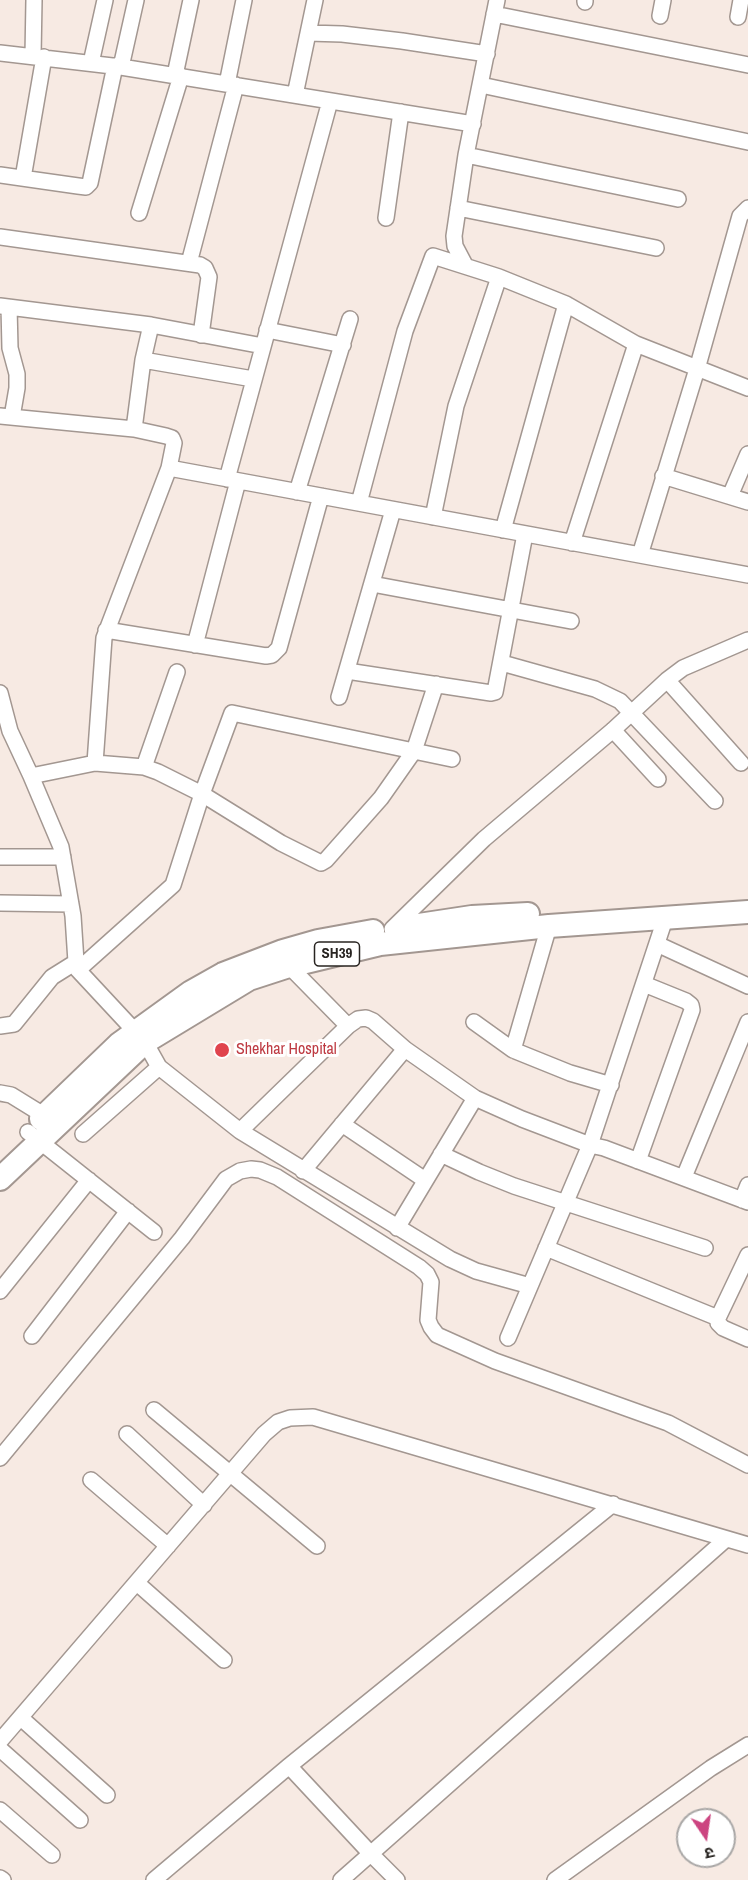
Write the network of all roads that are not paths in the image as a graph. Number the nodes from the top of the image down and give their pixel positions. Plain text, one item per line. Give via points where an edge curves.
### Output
1 (34, 0) edge
2 (105, 0) edge
3 (136, 0) edge
4 (190, 0) edge
5 (244, 0) edge
6 (315, 0) edge
7 (663, 0) edge
8 (741, 0) edge
9 (496, 7) edge
10 (660, 16) dead end
11 (738, 17) dead end
12 (308, 33) junction
13 (0, 53) edge
14 (487, 54) junction
15 (39, 57) junction
16 (91, 63) junction
17 (748, 65) edge
18 (118, 66) junction
19 (178, 76) junction
20 (231, 85) junction
21 (481, 85) junction
22 (295, 95) junction
23 (330, 101) junction
24 (401, 112) junction
25 (473, 124) junction
26 (748, 142) edge
27 (466, 155) junction
28 (0, 175) edge
29 (23, 178) junction
30 (678, 199) dead end
31 (458, 208) junction
32 (748, 208) edge
33 (139, 213) dead end
34 (386, 218) dead end
35 (0, 237) edge
36 (656, 248) dead end
37 (189, 263) junction
38 (465, 265) junction
39 (499, 277) junction
40 (566, 304) junction
41 (4, 306) edge
42 (350, 319) dead end
43 (151, 326) junction
44 (267, 330) junction
45 (201, 335) junction
46 (636, 344) junction
47 (342, 345) junction
48 (263, 346) junction
49 (143, 360) junction
50 (697, 369) junction
51 (254, 379) junction
52 (748, 388) edge
53 (6, 417) edge
54 (134, 429) junction
55 (748, 454) edge
56 (169, 468) junction
57 (663, 476) junction
58 (232, 480) junction
59 (297, 492) junction
60 (321, 496) junction
61 (730, 496) junction
62 (748, 502) edge
63 (359, 503) junction
64 (393, 510) junction
65 (433, 517) junction
66 (503, 530) junction
67 (525, 534) junction
68 (572, 543) junction
69 (640, 555) junction
70 (748, 575) edge
71 (372, 584) junction
72 (512, 608) junction
73 (571, 621) dead end
74 (106, 630) junction
75 (748, 640) edge
76 (195, 645) junction
77 (502, 663) junction
78 (347, 671) junction
79 (177, 672) dead end
80 (666, 680) junction
81 (436, 684) junction
82 (0, 693) edge
83 (339, 696) dead end
84 (632, 712) junction
85 (613, 730) junction
86 (5, 731) edge
87 (414, 750) junction
88 (452, 759) dead end
89 (95, 763) junction
90 (741, 763) dead end
91 (144, 767) junction
92 (31, 776) junction
93 (658, 779) dead end
94 (202, 794) junction
95 (715, 801) dead end
96 (0, 857) edge
97 (63, 857) junction
98 (748, 898) edge
99 (0, 903) edge
100 (71, 904) junction
101 (748, 912) edge
102 (665, 919) junction
103 (549, 926) junction
104 (392, 929) junction
105 (657, 944) junction
106 (77, 966) junction
107 (289, 966) junction
108 (644, 984) junction
109 (748, 986) edge
110 (474, 1022) dead end
111 (748, 1022) edge
112 (0, 1026) edge
113 (348, 1026) junction
114 (140, 1037) junction
115 (405, 1049) junction
116 (513, 1050) junction
117 (159, 1067) junction
118 (611, 1085) junction
119 (0, 1093) edge
120 (475, 1098) junction
121 (45, 1116) junction
122 (342, 1124) junction
123 (240, 1131) junction
124 (83, 1134) dead end
125 (34, 1137) junction
126 (590, 1145) junction
127 (441, 1154) junction
128 (0, 1160) edge
129 (638, 1161) junction
130 (303, 1171) junction
131 (684, 1177) junction
132 (0, 1179) edge
133 (89, 1180) junction
134 (425, 1180) junction
135 (748, 1185) edge
136 (566, 1201) junction
137 (745, 1201) edge
138 (128, 1211) junction
139 (397, 1228) junction
140 (154, 1232) dead end
141 (546, 1248) junction
142 (705, 1248) dead end
143 (748, 1255) edge
144 (530, 1286) junction
145 (0, 1291) edge
146 (718, 1318) junction
147 (32, 1336) dead end
148 (508, 1338) dead end
149 (748, 1339) edge
150 (154, 1410) dead end
151 (127, 1434) dead end
152 (0, 1458) edge
153 (748, 1465) edge
154 (230, 1474) junction
155 (91, 1480) dead end
156 (612, 1504) junction
157 (204, 1505) junction
158 (725, 1540) junction
159 (748, 1545) edge
160 (168, 1546) junction
161 (317, 1546) dead end
162 (137, 1583) junction
163 (224, 1660) dead end
164 (21, 1718) junction
165 (0, 1741) edge
166 (748, 1745) edge
167 (0, 1749) edge
168 (288, 1766) junction
169 (107, 1795) dead end
170 (0, 1810) edge
171 (81, 1820) dead end
172 (371, 1854) junction
173 (52, 1855) dead end
174 (154, 1880) edge
175 (341, 1880) edge
176 (398, 1880) edge
177 (555, 1880) edge

1 - 15 street
2 - 16 street
3 - 18 street
4 - 19 street
5 - 20 street
6 - 12 street
7 - 10 street
8 - 11 street
9 - 14 street
9 - 17 street
12 - 14 street via 402,40
12 - 22 street
13 - 15 street
14 - 21 street
15 - 16 street
15 - 29 street
16 - 18 street
18 - 19 street
18 - 29 street via 90,183 86,187
19 - 20 street
19 - 33 street
20 - 22 street
20 - 37 street
21 - 25 street
21 - 26 street
22 - 23 street
23 - 24 street
23 - 44 street
24 - 25 street
24 - 34 street
25 - 27 street
27 - 30 street
27 - 31 street
28 - 29 street
31 - 36 street
31 - 38 street via 454,241
32 - 50 street via 740,216
35 - 37 street
37 - 45 street via 205,268 209,277
38 - 39 street
38 - 63 street via 437,256 430,259 405,331
39 - 40 street
39 - 65 street via 456,406
40 - 46 street
40 - 66 street
41 - 43 street
41 - 53 street via 17,374 17,388
42 - 47 street
43 - 45 street
43 - 49 street
44 - 47 street
44 - 48 street
45 - 48 street
46 - 50 street
46 - 68 street
47 - 59 street
48 - 51 street
49 - 51 street
49 - 54 street
50 - 52 street
50 - 57 street
51 - 58 street
53 - 54 street
54 - 56 street via 172,438 174,450
55 - 61 street
56 - 58 street
56 - 74 street
57 - 61 street
57 - 69 street
58 - 59 street
58 - 76 street
59 - 60 street
60 - 63 street
60 - 76 street via 276,652 266,656
61 - 62 street
63 - 64 street
64 - 65 street
64 - 71 street
65 - 66 street
66 - 67 street
67 - 68 street
67 - 72 street
68 - 69 street
69 - 70 street
71 - 72 street
71 - 78 street
72 - 73 street
72 - 77 street
74 - 76 street
74 - 89 street
75 - 80 street via 683,668
77 - 81 street via 495,692
77 - 84 street via 608,694
78 - 81 street
78 - 83 street
79 - 91 street
80 - 84 street
80 - 90 street
81 - 87 street
82 - 86 street
84 - 85 street
84 - 95 street
85 - 93 street
85 - 104 street via 484,839
86 - 92 street
87 - 88 street
87 - 94 street via 235,712 230,715
87 - 94 street via 381,798 321,863
89 - 91 street
89 - 92 street
91 - 94 street
92 - 97 street
94 - 106 street via 173,885
96 - 97 street
97 - 100 street
98 - 104 main road, SH39 via 472,917
99 - 100 street
100 - 106 street
101 - 102 main road, SH39
102 - 103 main road, SH39
102 - 105 street
103 - 107 main road, SH39 via 381,945
103 - 116 street
104 - 114 main road, SH39 via 318,941 223,974 191,992
105 - 108 street
105 - 109 street
106 - 112 street via 52,976 14,1024
106 - 114 street
107 - 113 street
107 - 114 main road, SH39 via 249,979
108 - 118 street
108 - 129 street via 686,1001 692,1010
110 - 116 street
111 - 131 street
113 - 115 street via 366,1018
113 - 123 street
114 - 117 street
114 - 121 main road, SH39 via 119,1044
114 - 125 main road, SH39
115 - 120 street
115 - 122 street
116 - 118 street
117 - 123 street
117 - 124 street
118 - 126 street
119 - 121 street via 11,1095
120 - 126 street
120 - 127 street
121 - 125 main road, SH39
122 - 130 street
122 - 134 street
123 - 130 street
125 - 128 main road, SH39
125 - 132 main road, SH39
125 - 133 street
126 - 129 street
126 - 136 street
127 - 134 street
127 - 136 street via 514,1186
129 - 131 street
130 - 139 street
131 - 137 street
133 - 138 street
133 - 145 street
134 - 139 street
135 - 137 street
136 - 141 street
136 - 142 street
138 - 140 street
138 - 147 street
139 - 144 street via 467,1267
141 - 144 street
141 - 146 street
143 - 146 street
144 - 148 street
146 - 149 street via 723,1328
150 - 154 street
151 - 157 street
152 - 153 street via 226,1179 250,1169 277,1177 419,1266 431,1282 428,1320 437,1335 495,1361 668,1423
154 - 156 street via 278,1422 313,1417
154 - 157 street
154 - 161 street
155 - 160 street
156 - 158 street
156 - 168 street
157 - 160 street
158 - 159 street
158 - 172 street
160 - 162 street
162 - 163 street
162 - 164 street
164 - 165 street
164 - 169 street
166 - 177 street
167 - 171 street
168 - 172 street
168 - 174 street
170 - 173 street
172 - 175 street
172 - 176 street

